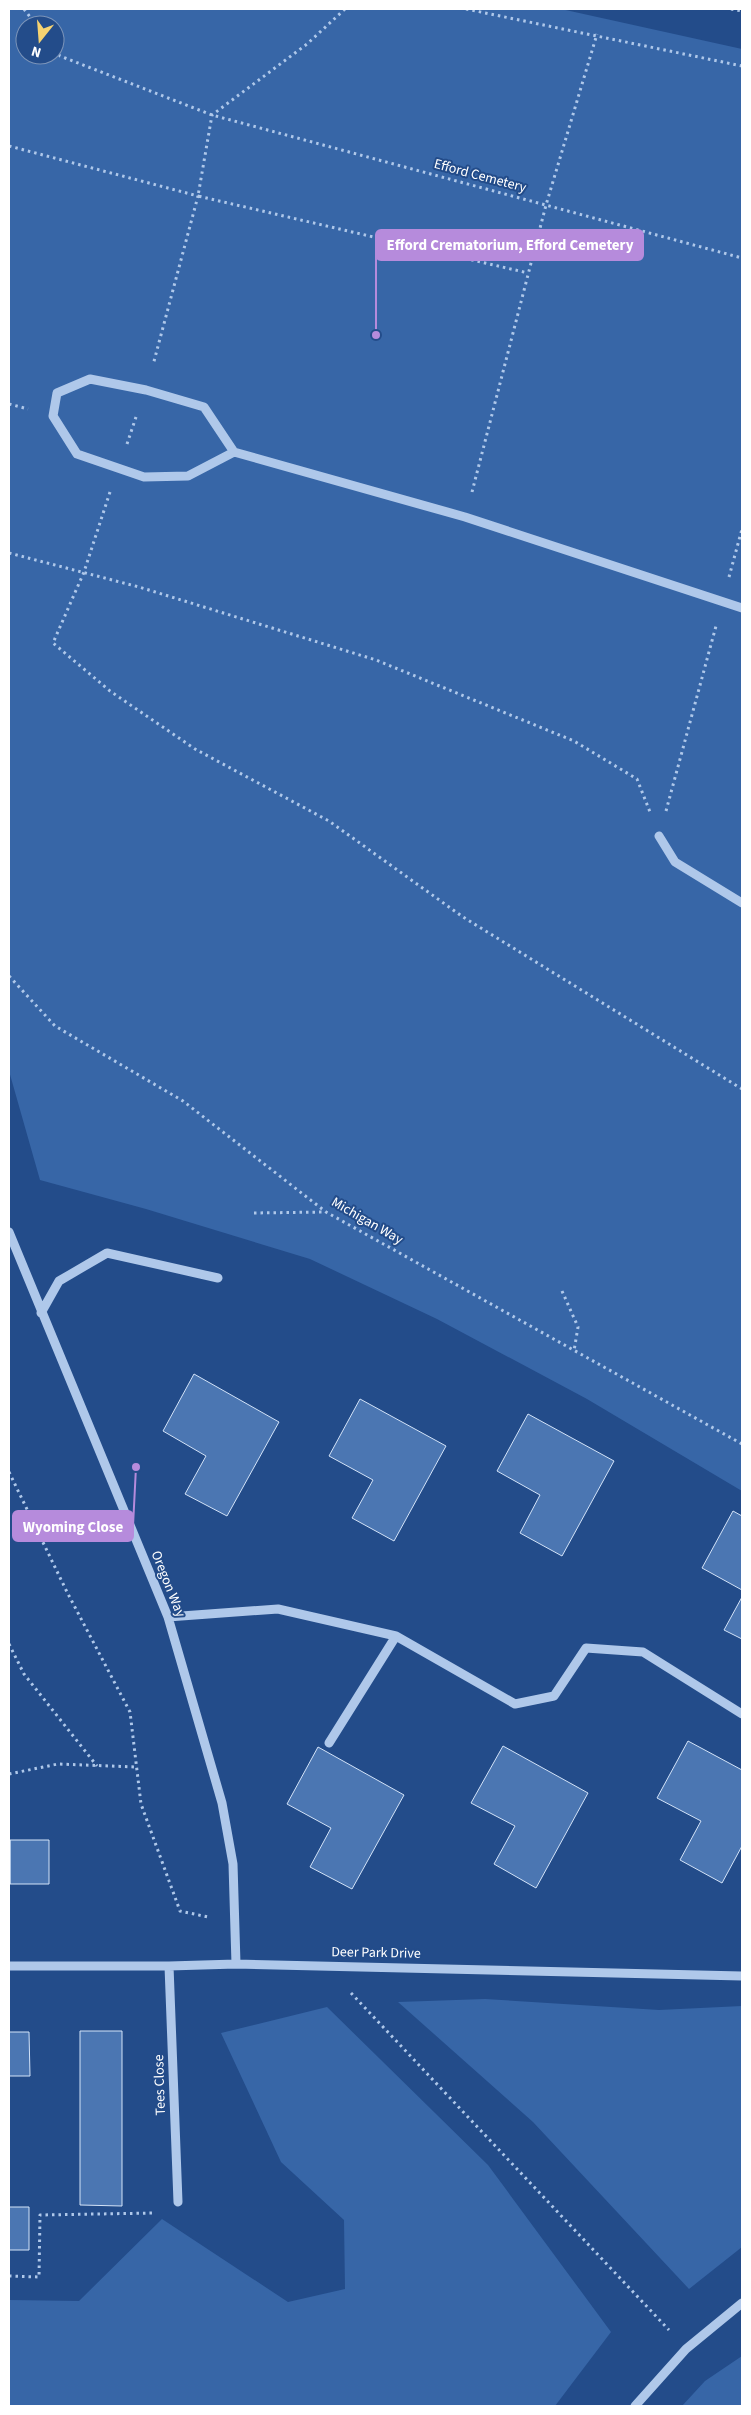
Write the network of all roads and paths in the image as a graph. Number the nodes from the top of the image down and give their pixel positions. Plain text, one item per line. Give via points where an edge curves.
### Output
1 (345, 9) edge
2 (466, 9) edge
3 (732, 9) edge
4 (742, 11) edge
5 (597, 34) junction
6 (65, 58) edge
7 (742, 66) edge
8 (212, 115) junction
9 (9, 146) edge
10 (198, 196) junction
11 (546, 205) junction
12 (742, 258) edge
13 (528, 273) junction
14 (146, 390) junction
15 (234, 452) junction
16 (118, 468) junction
17 (466, 517) junction
18 (742, 529) edge
19 (9, 553) edge
20 (84, 572) junction
21 (722, 602) junction
22 (742, 608) edge
23 (659, 836) junction
24 (742, 904) edge
25 (9, 976) edge
26 (742, 1089) edge
27 (326, 1212) junction
28 (254, 1214) dead end
29 (9, 1232) edge
30 (218, 1278) dead end
31 (562, 1291) dead end
32 (41, 1313) junction
33 (574, 1351) junction
34 (742, 1444) edge
35 (9, 1472) edge
36 (168, 1617) junction
37 (396, 1636) junction
38 (9, 1644) edge
39 (742, 1714) edge
40 (329, 1744) dead end
41 (97, 1766) junction
42 (136, 1767) junction
43 (9, 1774) edge
44 (236, 1923) junction
45 (236, 1964) junction
46 (9, 1966) edge
47 (169, 1966) junction
48 (325, 1966) junction
49 (742, 1976) edge
50 (178, 2202) joint
51 (9, 2276) edge
52 (742, 2304) edge
53 (686, 2349) junction
54 (635, 2406) edge

1 - 8 path via 307,44
2 - 5 path
3 - 4 path
5 - 7 path
5 - 11 path
6 - 8 path, Efford Cemetery
8 - 10 path
8 - 11 path, Efford Cemetery
9 - 10 path
10 - 13 path
10 - 14 path
11 - 12 path, Efford Cemetery
11 - 13 path
13 - 17 path
14 - 15 street via 204,407
14 - 16 path
14 - 16 street via 90,379 57,393 53,416 77,454
15 - 16 street via 188,476 144,477
15 - 17 street
16 - 20 path
17 - 21 street
18 - 21 path
19 - 20 path
20 - 23 path via 376,660 574,741 637,778
20 - 26 path via 53,643 110,691 195,749 329,821 463,917
21 - 22 street
21 - 23 path
23 - 24 street via 675,862
25 - 27 path, Michigan Way via 55,1026 183,1101
27 - 28 path
27 - 33 path, Michigan Way
29 - 32 street, Oregon Way
30 - 32 street via 107,1253 59,1282
31 - 33 path via 578,1327
32 - 36 street, Oregon Way
33 - 34 path, Michigan Way
35 - 42 path via 130,1712
36 - 37 street via 278,1609
36 - 44 street, Oregon Way via 222,1803 233,1864
37 - 39 street via 515,1704 554,1696 586,1648 643,1652
37 - 40 street
38 - 41 path via 24,1674
41 - 42 path
41 - 43 path via 58,1764
42 - 44 path via 140,1804 180,1911
44 - 45 street, Oregon Way
45 - 47 street, Deer Park Drive
45 - 48 street, Deer Park Drive
46 - 47 street, Deer Park Drive
47 - 50 street, Tees Close
48 - 49 street, Deer Park Drive
48 - 53 path
50 - 51 path via 154,2213 40,2215 39,2277
52 - 53 street
53 - 54 street

